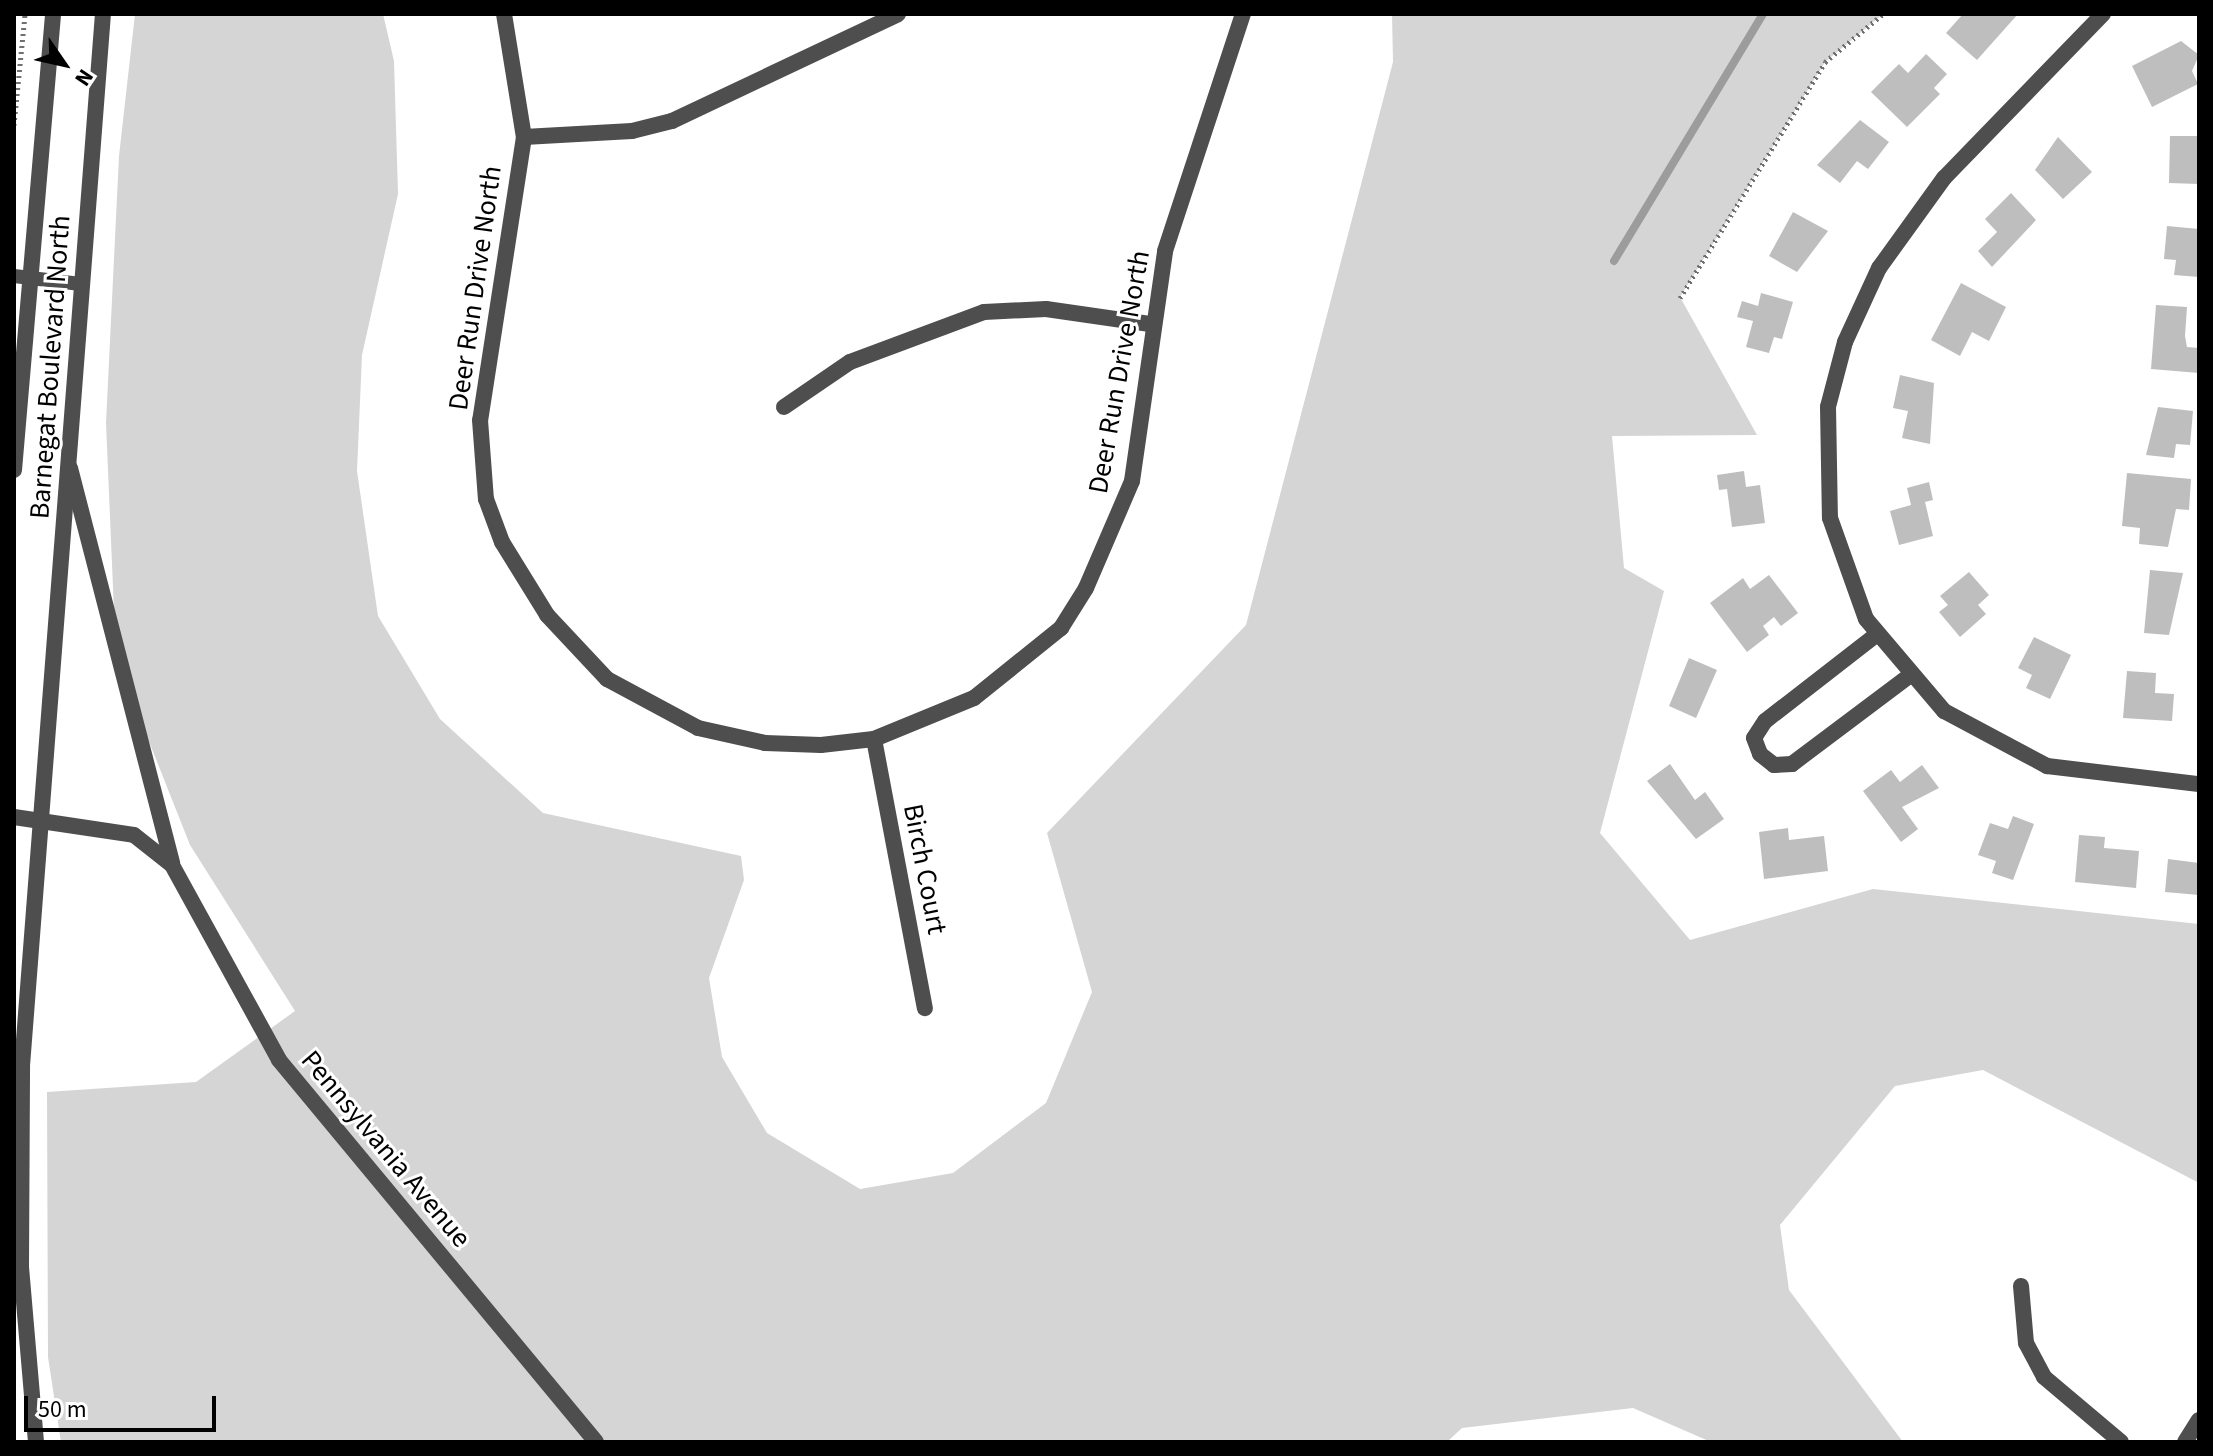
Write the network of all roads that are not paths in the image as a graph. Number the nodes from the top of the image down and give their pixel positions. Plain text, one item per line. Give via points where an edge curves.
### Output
1 (53, 14) edge
2 (103, 14) edge
3 (504, 14) edge
4 (898, 14) edge
5 (1243, 14) edge
6 (2103, 14) edge
7 (524, 137) junction
8 (22, 277) edge
9 (81, 284) junction
10 (1150, 324) junction
11 (784, 407) dead end
12 (69, 465) junction
13 (14, 470) edge
14 (1876, 635) junction
15 (1908, 677) junction
16 (874, 739) junction
17 (2199, 784) edge
18 (14, 817) edge
19 (42, 821) junction
20 (172, 865) junction
21 (925, 1008) dead end
22 (2021, 1286) dead end
23 (2199, 1420) edge
24 (36, 1442) edge
25 (596, 1442) edge
26 (2121, 1442) edge
27 (2185, 1442) edge

1 - 8 street, Barnegat Boulevard North
2 - 9 street, Barnegat Boulevard North
3 - 7 street, Deer Run Drive North
4 - 7 street via 672,121 632,131
5 - 10 street, Deer Run Drive North via 1165,251
6 - 14 street via 1922,204 1879,268 1845,342 1828,407 1825,475 1839,558
7 - 16 street, Deer Run Drive North via 480,420 486,499 502,542 571,645 655,709 765,743
8 - 9 lane
8 - 13 street, Barnegat Boulevard North
9 - 12 street, Barnegat Boulevard North
10 - 11 street via 1046,309 984,312 850,362
10 - 16 street, Deer Run Drive North via 1132,481 1112,538 1061,628 974,698
12 - 19 street, Barnegat Boulevard North
12 - 20 street, Pennsylvania Avenue
14 - 15 street
14 - 15 street via 1765,721 1754,738 1760,754 1774,765 1792,764
15 - 17 street via 1944,711 2025,758 2076,773
16 - 21 street, Birch Court
18 - 19 street, Pennsylvania Avenue
19 - 20 street, Pennsylvania Avenue via 134,835
19 - 24 street, Barnegat Boulevard North via 22,1066 21,1266
20 - 25 street, Pennsylvania Avenue via 279,1060
22 - 26 street via 2026,1343 2044,1377
23 - 27 street

